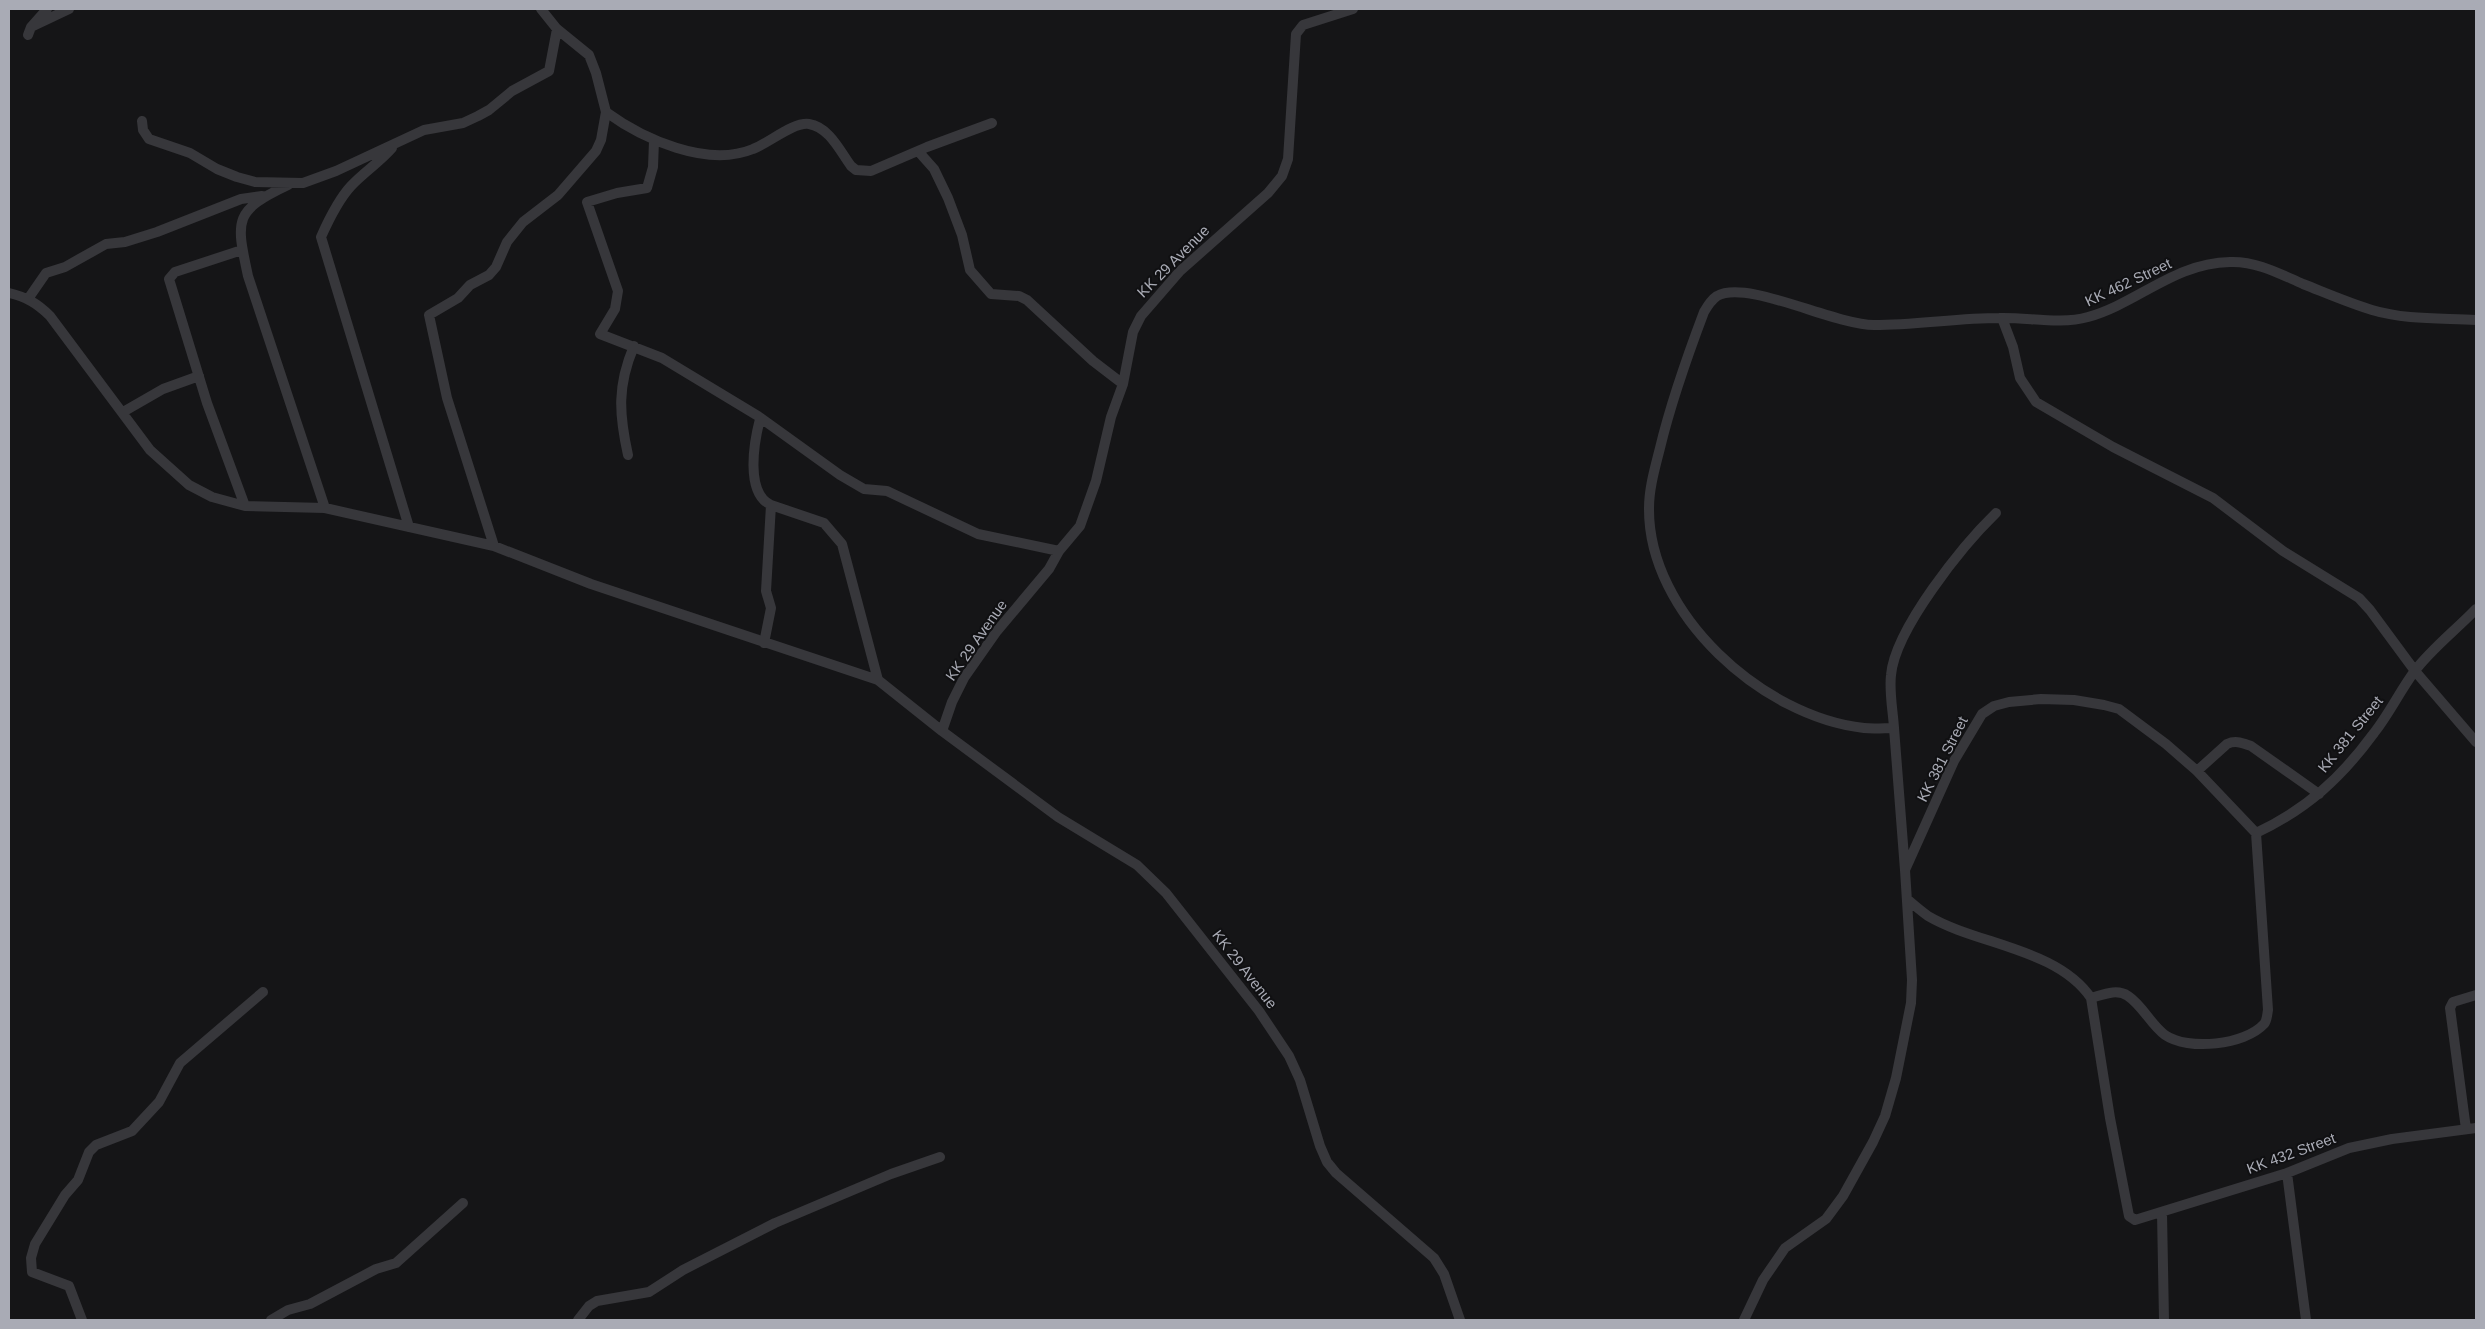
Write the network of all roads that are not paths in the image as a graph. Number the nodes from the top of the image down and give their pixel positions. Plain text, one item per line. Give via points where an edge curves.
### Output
1 (47, 9) edge
2 (69, 9) edge
3 (541, 9) edge
4 (1353, 9) edge
5 (557, 29) junction
6 (606, 112) junction
7 (142, 121) dead end
8 (992, 124) dead end
9 (654, 141) junction
10 (396, 144) junction
11 (918, 151) junction
12 (292, 183) junction
13 (268, 195) junction
14 (242, 250) junction
15 (9, 293) edge
16 (28, 298) junction
17 (2002, 318) junction
18 (2476, 320) edge
19 (634, 346) junction
20 (199, 376) junction
21 (1123, 384) junction
22 (123, 412) junction
23 (760, 419) junction
24 (628, 455) dead end
25 (771, 505) junction
26 (245, 506) junction
27 (325, 508) junction
28 (1996, 513) dead end
29 (409, 527) junction
30 (494, 546) junction
31 (1059, 551) junction
32 (2476, 609) edge
33 (764, 643) junction
34 (2415, 671) junction
35 (878, 680) junction
36 (1894, 728) junction
37 (942, 730) junction
38 (2476, 742) edge
39 (2197, 771) junction
40 (2320, 794) junction
41 (2256, 832) junction
42 (1905, 870) junction
43 (1907, 900) junction
44 (263, 992) dead end
45 (2476, 995) edge
46 (2091, 998) junction
47 (2471, 1129) edge
48 (940, 1157) dead end
49 (2287, 1172) junction
50 (463, 1203) dead end
51 (2162, 1213) junction
52 (1745, 1317) edge
53 (82, 1320) edge
54 (271, 1320) edge
55 (578, 1320) edge
56 (1460, 1320) edge
57 (2164, 1320) edge
58 (2306, 1320) edge

1 - 2 street via 30,31
3 - 5 street
4 - 21 street, KK 29 Avenue via 1299,28 1288,159 1282,176 1268,193 1180,271 1147,308 1134,332
5 - 6 street via 593,62
5 - 10 street via 549,71 512,91 478,116 424,130
6 - 9 street
6 - 30 street via 596,151 558,195 523,222 507,242 496,267 458,298 429,315 447,398
7 - 12 street via 149,139 190,153 217,169 255,182
8 - 11 street
9 - 11 street via 701,153 737,154 795,126 808,124 829,135 856,170 871,171
9 - 19 street via 653,167 647,188 587,202 618,290 615,310 600,334
10 - 12 street via 313,180
10 - 29 street via 351,186 334,209 321,237
11 - 21 street via 934,169 962,235 970,270 986,290 991,294 1019,296 1027,300
12 - 13 street
13 - 14 street via 251,205 242,217
13 - 16 street via 241,199 157,232 126,242 106,244 65,267 46,273
14 - 20 street via 175,272 169,279
14 - 27 street
15 - 16 street
16 - 22 street via 50,316
17 - 18 street, KK 462 Street via 2086,318 2196,267 2229,262 2256,265 2373,310 2397,316
17 - 34 street via 2020,378 2036,402 2113,448 2213,498 2283,551 2359,598
17 - 36 street, KK 462 Street via 1865,325 1819,315 1758,295 1737,292 1718,296 1704,312 1668,414 1652,476 1649,524 1663,575 1691,625 1708,645 1768,692 1805,711 1834,722 1865,728
19 - 23 street via 662,358
19 - 24 street via 624,368 620,391 622,428
20 - 22 street via 163,389
20 - 26 street
21 - 31 street, KK 29 Avenue via 1080,526
22 - 26 street via 150,450 189,485 212,497
23 - 25 street via 753,448 758,494
23 - 31 street via 864,489 887,491 978,534
25 - 33 street via 766,591 771,608
25 - 35 street via 824,524 842,544
26 - 27 street
27 - 29 street
28 - 36 street via 1942,576 1901,643 1891,674
29 - 30 street
30 - 33 street via 591,584
31 - 37 street, KK 29 Avenue via 1049,569 997,631 964,678
32 - 34 street, KK 381 Street
33 - 35 street
34 - 38 street
34 - 40 street, KK 381 Street via 2375,733
35 - 37 street
36 - 42 street
37 - 56 street, KK 29 Avenue via 1058,817 1137,865 1166,894 1259,1011 1289,1056 1327,1162 1434,1258 1444,1274
39 - 40 street via 2227,744 2241,742
39 - 41 street, KK 381 Street
39 - 42 street, KK 381 Street via 2130,717 2104,704 2041,699 1994,706 1982,714 1968,736
40 - 41 street, KK 381 Street via 2285,819
41 - 46 street via 2268,984 2265,1023 2254,1033 2216,1044 2195,1044 2166,1036 2128,995 2114,992
42 - 43 street, KK 381 Street
43 - 46 street via 1927,916 2054,967 2082,986
43 - 52 street, KK 381 Street via 1911,1003 1885,1116 1843,1196 1826,1219 1785,1248 1763,1280
44 - 53 street via 180,1063 159,1102 132,1131 96,1145 89,1152 78,1180 64,1195 42,1231 31,1258 32,1272 69,1286
45 - 47 street via 2453,1002 2450,1008
46 - 51 street, KK 432 Street via 2130,1216 2135,1220
47 - 49 street, KK 432 Street via 2349,1148
48 - 55 street via 775,1223 682,1270 649,1292 597,1300
49 - 51 street, KK 432 Street
49 - 58 street
50 - 54 street via 396,1263 376,1269 310,1304 288,1310
51 - 57 street

